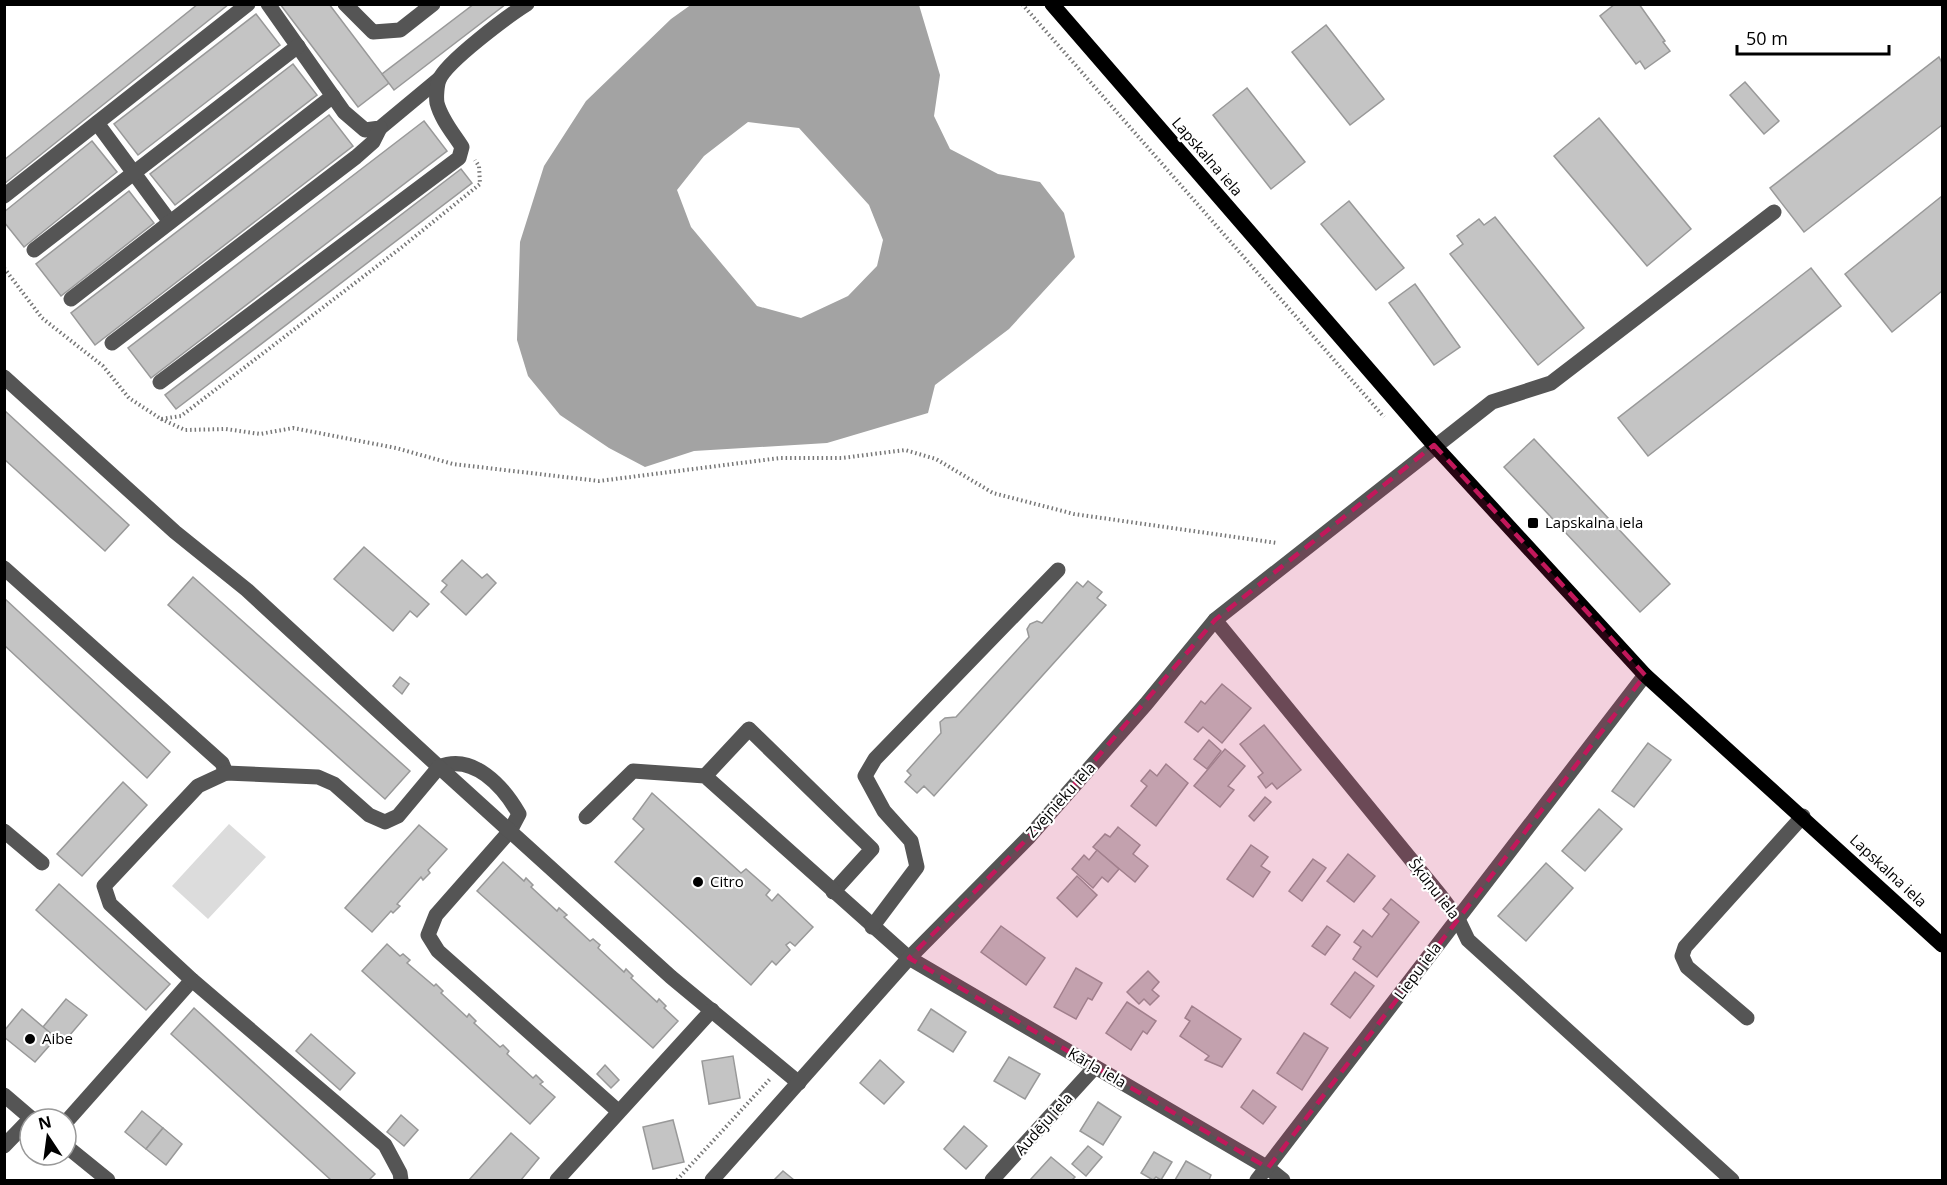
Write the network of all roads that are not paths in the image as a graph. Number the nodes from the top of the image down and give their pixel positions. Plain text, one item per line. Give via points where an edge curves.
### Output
1 (248, 4) edge
2 (268, 4) edge
3 (345, 4) edge
4 (433, 4) edge
5 (526, 4) edge
6 (1052, 4) edge
7 (418, 9) edge
8 (298, 46) junction
9 (439, 79) junction
10 (333, 96) junction
11 (97, 123) junction
12 (380, 128) junction
13 (134, 173) junction
14 (4, 196) edge
15 (1774, 212) dead end
16 (170, 222) junction
17 (34, 250) dead end
18 (71, 299) dead end
19 (112, 343) dead end
20 (4, 377) edge
21 (160, 382) dead end
22 (1434, 445) junction
23 (4, 568) edge
24 (1058, 570) dead end
25 (1215, 620) junction
26 (1645, 675) junction
27 (439, 767) junction
28 (226, 773) junction
29 (705, 776) junction
30 (1803, 816) junction
31 (586, 818) dead end
32 (4, 831) edge
33 (510, 831) junction
34 (42, 863) dead end
35 (833, 892) junction
36 (1458, 919) junction
37 (872, 927) junction
38 (1942, 945) edge
39 (909, 958) junction
40 (192, 980) junction
41 (712, 1010) junction
42 (1747, 1018) dead end
43 (1095, 1067) junction
44 (799, 1083) junction
45 (4, 1095) edge
46 (19, 1107) edge
47 (78, 1108) edge
48 (618, 1111) junction
49 (18, 1132) edge
50 (4, 1146) edge
51 (78, 1156) edge
52 (1268, 1168) junction
53 (108, 1180) edge
54 (401, 1180) edge
55 (557, 1180) edge
56 (712, 1180) edge
57 (992, 1180) edge
58 (1257, 1180) edge
59 (1283, 1180) edge
60 (1732, 1180) edge

1 - 11 street
2 - 8 street
3 - 7 street via 373,32 400,30
4 - 7 street
5 - 9 street via 486,34
6 - 22 main road, Lapskalna iela
8 - 10 street
8 - 13 street
9 - 12 street
9 - 21 street via 436,101 462,147 459,158
10 - 12 street via 365,130
10 - 16 street
11 - 13 street
11 - 14 street
12 - 19 street via 373,142 356,157
13 - 16 street
13 - 17 street
15 - 22 street, Zvejnieku iela via 1551,383 1492,402
16 - 18 street
20 - 27 street via 175,532 248,590
22 - 25 street, Zvejnieku iela
22 - 26 main road, Lapskalna iela
23 - 28 street via 222,763
24 - 37 street via 875,759 865,776 884,811 911,841 916,867
25 - 36 street, Šķūņu iela
25 - 39 street, Zvejnieku iela via 1028,838
26 - 30 main road, Lapskalna iela
26 - 36 street, Liepu iela
27 - 28 street via 398,816 385,822 369,815 334,784 318,777
27 - 33 street
27 - 33 street via 452,762 470,764 509,796 519,814
28 - 40 street via 198,786 104,886 111,904
29 - 31 street via 633,771
29 - 35 street, Kārļa iela
29 - 35 street via 749,729 872,849
30 - 38 main road, Lapskalna iela
30 - 42 street via 1685,947 1682,956 1687,967
32 - 34 street
33 - 41 street
33 - 48 street via 436,915 428,935 438,951
35 - 37 street, Kārļa iela
36 - 52 street, Liepu iela
36 - 60 street, Šķūņu iela via 1468,940
37 - 39 street, Kārļa iela
39 - 43 street, Kārļa iela
39 - 44 street, Zvejnieku iela
40 - 47 street
40 - 54 street via 385,1145
41 - 44 street
41 - 48 street
43 - 52 street, Kārļa iela
43 - 57 street, Audēju iela
44 - 56 street, Zvejnieku iela
45 - 46 street
48 - 55 street
49 - 50 street
51 - 53 street
52 - 58 street, Liepu iela
52 - 59 street, Kārļa iela

